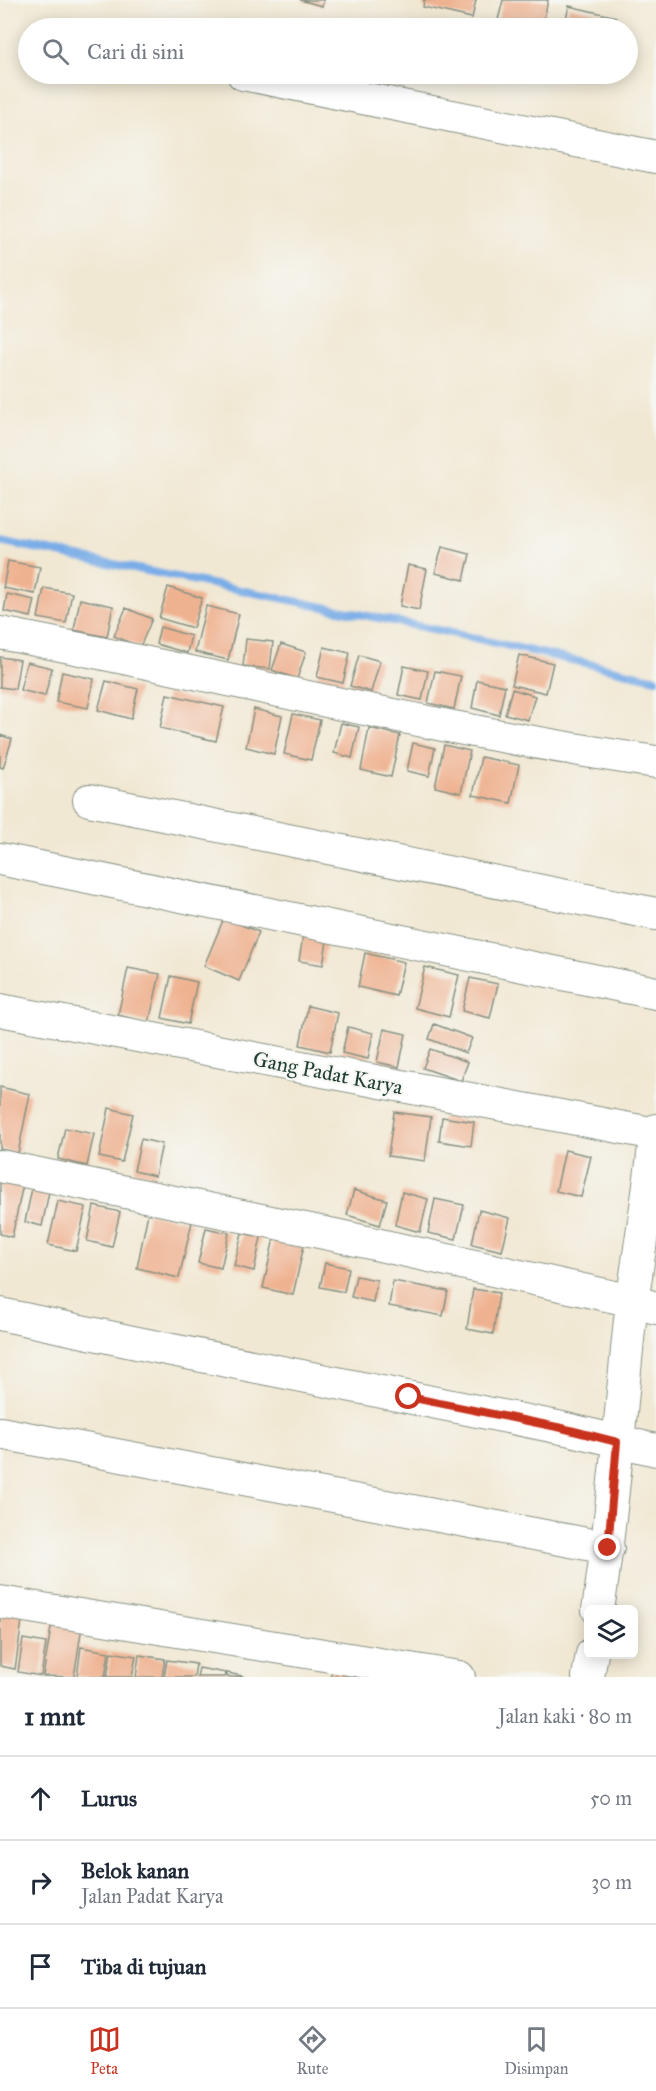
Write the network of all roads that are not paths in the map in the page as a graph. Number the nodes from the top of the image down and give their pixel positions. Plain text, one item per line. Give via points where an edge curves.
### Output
1 (293, 84) edge
2 (656, 157) edge
3 (0, 633) edge
4 (656, 762) edge
5 (89, 800) dead end
6 (0, 860) edge
7 (656, 914) edge
8 (656, 993) edge
9 (0, 1010) edge
10 (656, 1132) edge
11 (0, 1166) edge
12 (654, 1170) edge
13 (644, 1305) edge
14 (0, 1314) edge
15 (0, 1433) edge
16 (617, 1442) junction
17 (656, 1450) edge
18 (608, 1548) junction
19 (0, 1602) edge
20 (599, 1605) edge
21 (591, 1659) edge
22 (459, 1677) edge
23 (588, 1677) edge

1 - 2 street
3 - 4 street via 428,723
5 - 7 street
6 - 8 street
9 - 10 street, Gang Padat Karya
10 - 12 street
11 - 13 street via 350,1238
12 - 13 street
13 - 16 street
14 - 16 street
15 - 18 street
16 - 17 street
16 - 18 street
18 - 20 street
19 - 22 street
21 - 23 street

